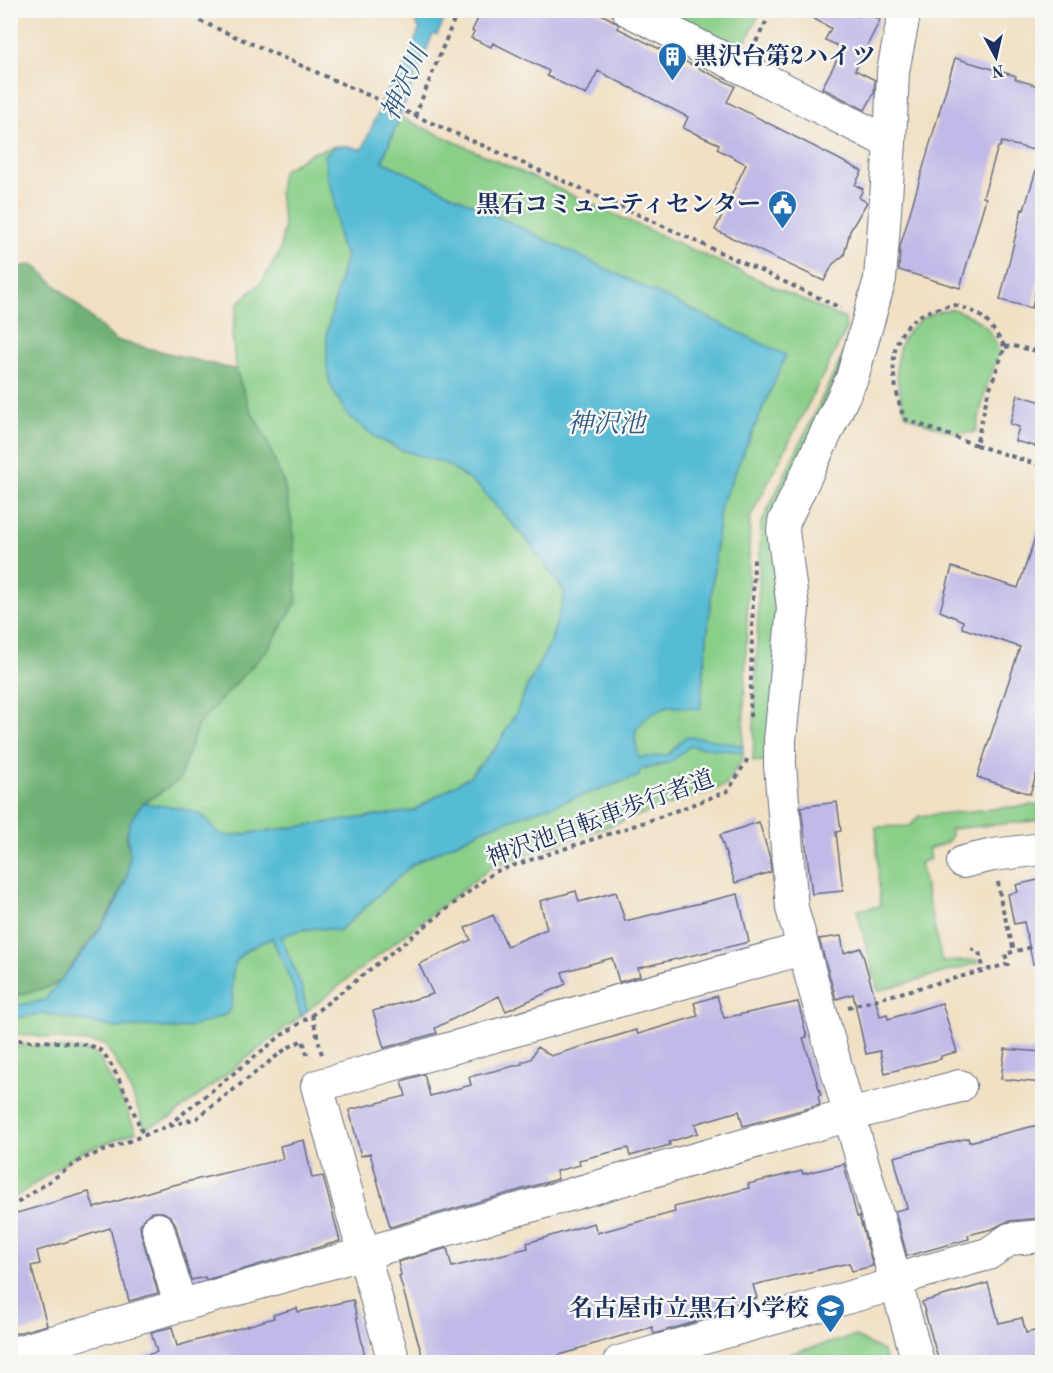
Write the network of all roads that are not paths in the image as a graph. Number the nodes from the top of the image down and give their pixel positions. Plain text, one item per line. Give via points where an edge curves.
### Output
1 (628, 10) edge
2 (905, 10) edge
3 (890, 143) junction
4 (1042, 849) edge
5 (963, 862) dead end
6 (802, 949) junction
7 (960, 1086) dead end
8 (850, 1115) junction
9 (158, 1229) dead end
10 (1042, 1236) edge
11 (364, 1253) junction
12 (896, 1284) junction
13 (180, 1305) junction
14 (10, 1354) edge
15 (394, 1362) edge
16 (619, 1362) edge
17 (918, 1362) edge

1 - 3 street
2 - 3 street via 893,71
3 - 6 street via 879,279 857,363 783,531 793,608 780,766 792,908
4 - 5 street
6 - 8 street
6 - 11 street via 317,1086
7 - 8 street
8 - 11 street
8 - 12 street
9 - 13 street
10 - 12 street via 1010,1239 988,1254 915,1274
11 - 13 street
11 - 15 street
12 - 16 street
12 - 17 street
13 - 14 street

